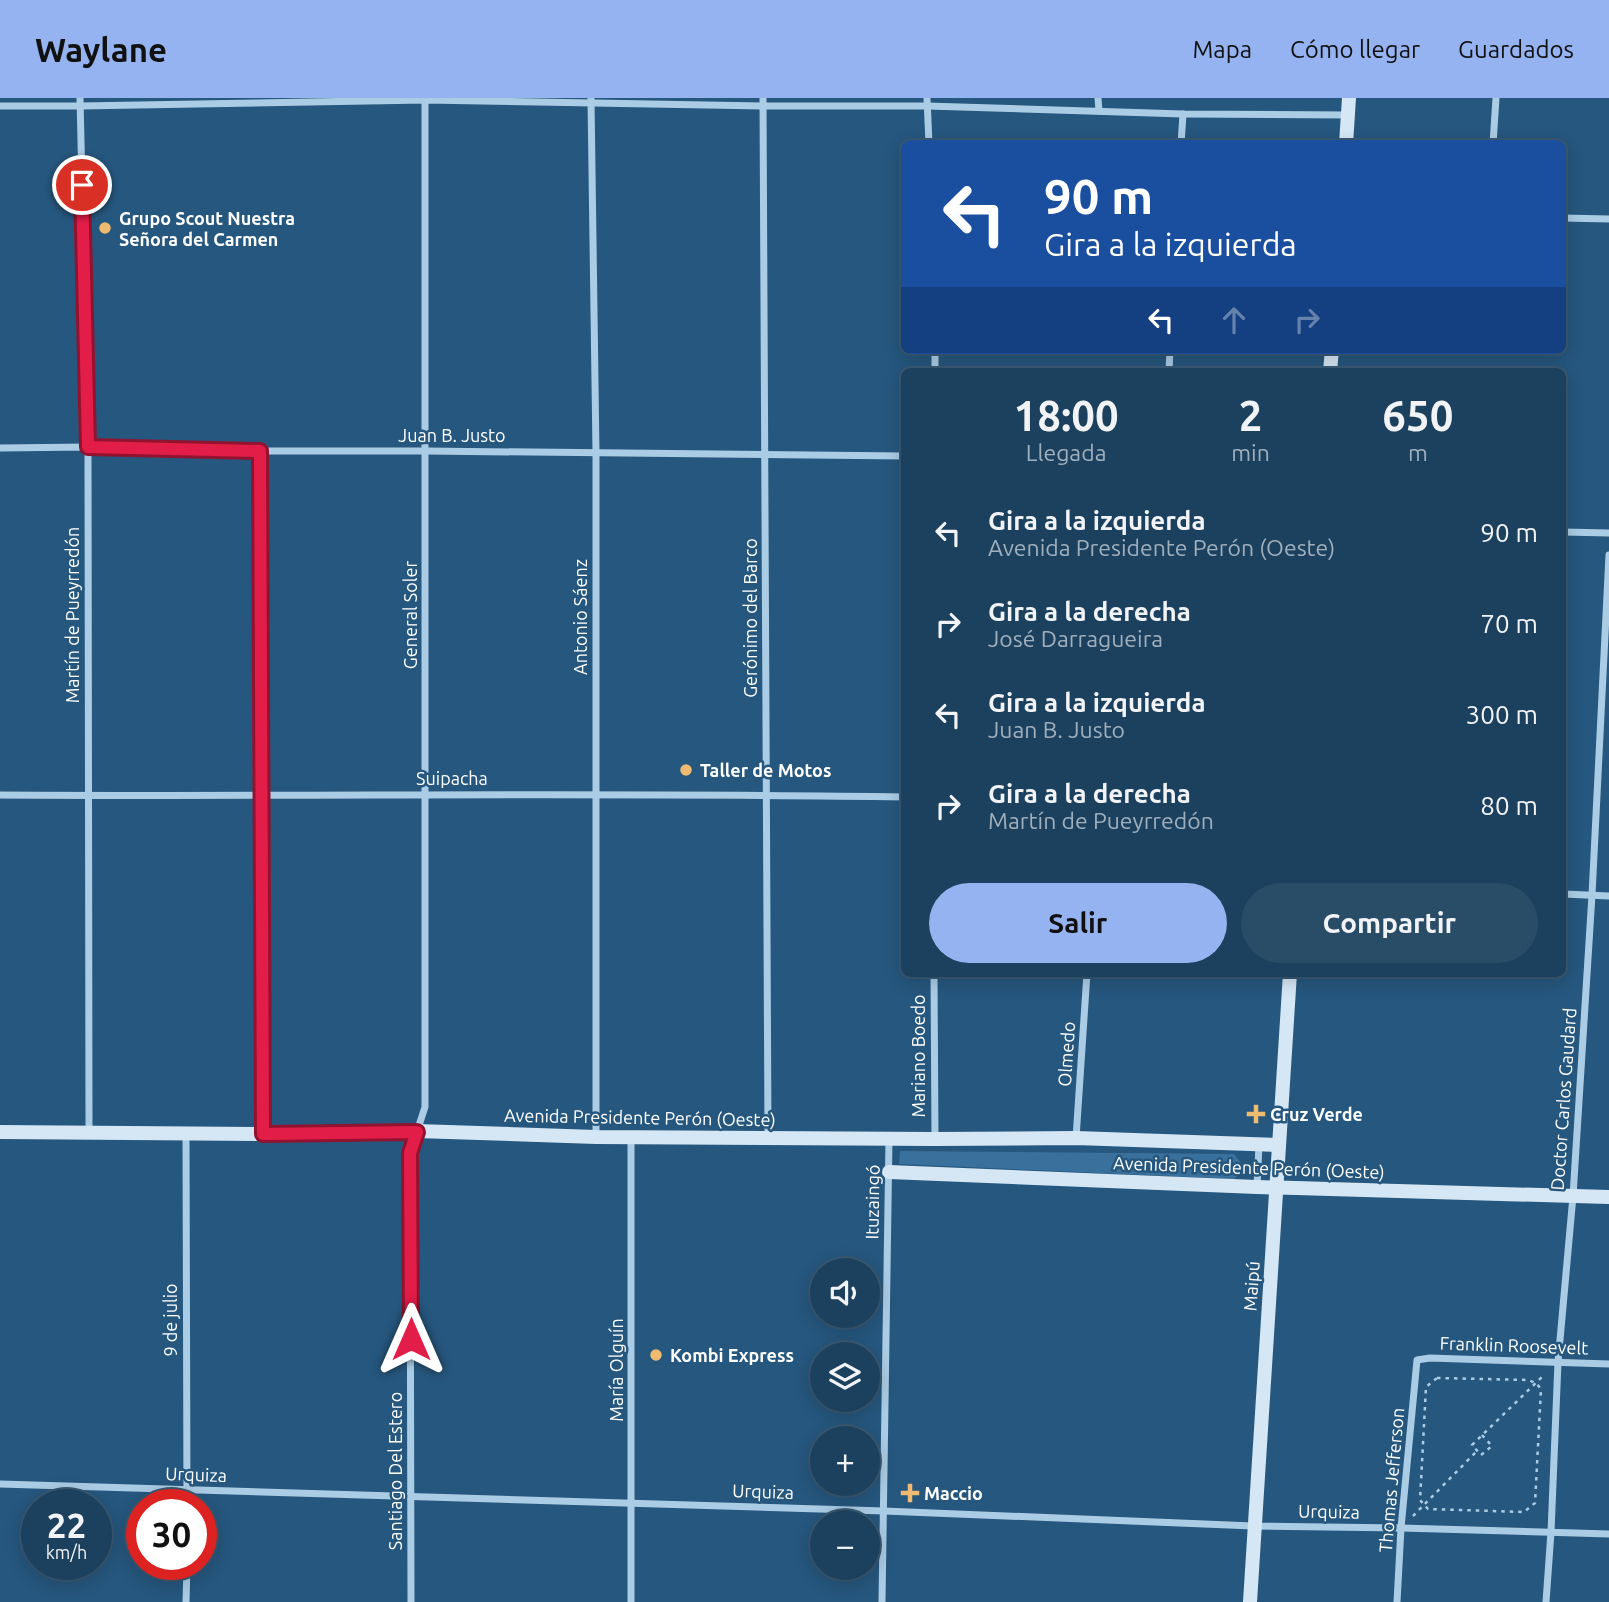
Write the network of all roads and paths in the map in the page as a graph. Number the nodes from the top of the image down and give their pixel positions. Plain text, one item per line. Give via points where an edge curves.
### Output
1 (1098, 98) edge
2 (1349, 98) edge
3 (1496, 98) edge
4 (425, 99) edge
5 (592, 100) edge
6 (80, 102) edge
7 (763, 102) edge
8 (928, 102) edge
9 (0, 106) edge
10 (1099, 111) junction
11 (1183, 114) junction
12 (1347, 115) junction
13 (929, 140) edge
14 (1181, 140) edge
15 (1346, 140) edge
16 (1493, 140) edge
17 (1566, 218) edge
18 (1609, 219) edge
19 (88, 447) junction
20 (0, 448) edge
21 (260, 451) junction
22 (425, 451) junction
23 (596, 453) junction
24 (765, 454) junction
25 (901, 456) edge
26 (1566, 532) edge
27 (1609, 533) edge
28 (1609, 555) edge
29 (426, 794) junction
30 (0, 795) edge
31 (261, 795) junction
32 (595, 795) junction
33 (766, 795) junction
34 (88, 796) junction
35 (901, 797) edge
36 (1566, 894) edge
37 (1592, 895) junction
38 (1609, 896) edge
39 (934, 977) edge
40 (1087, 977) edge
41 (1290, 977) edge
42 (0, 1132) edge
43 (417, 1132) junction
44 (89, 1133) junction
45 (186, 1134) junction
46 (263, 1134) junction
47 (596, 1137) junction
48 (631, 1137) junction
49 (768, 1138) junction
50 (1076, 1138) junction
51 (889, 1139) junction
52 (935, 1139) junction
53 (1259, 1145) junction
54 (1279, 1145) junction
55 (889, 1172) junction
56 (1257, 1187) junction
57 (1277, 1187) junction
58 (1573, 1196) junction
59 (1609, 1197) edge
60 (1417, 1360) joint
61 (1558, 1362) junction
62 (1609, 1364) edge
63 (1536, 1383) junction
64 (1482, 1435) junction
65 (1477, 1451) junction
66 (0, 1484) edge
67 (156, 1489) edge
68 (187, 1489) edge
69 (217, 1491) edge
70 (411, 1497) junction
71 (632, 1503) junction
72 (1424, 1504) junction
73 (884, 1511) junction
74 (1254, 1526) junction
75 (1401, 1528) junction
76 (1551, 1532) junction
77 (1609, 1534) edge
78 (187, 1580) edge
79 (186, 1602) edge
80 (411, 1602) edge
81 (631, 1602) edge
82 (882, 1602) edge
83 (1250, 1602) edge
84 (1397, 1602) edge
85 (1546, 1602) edge

1 - 10 street
2 - 12 main road
3 - 16 street
4 - 5 street
4 - 6 street
4 - 22 street, General Soler
5 - 7 street
5 - 23 street, Antonio Sáenz
6 - 9 street
6 - 19 street, Martín de Pueyrredón
7 - 8 street
7 - 24 street, Gerónimo del Barco
8 - 10 street
8 - 13 street
10 - 11 street
11 - 12 street
11 - 14 street
12 - 15 main road
17 - 18 street
19 - 20 street, Juan B. Justo
19 - 21 street, Juan B. Justo
19 - 34 street, Martín de Pueyrredón
21 - 22 street, Juan B. Justo
21 - 31 street
22 - 23 street, Juan B. Justo
22 - 29 street, General Soler
23 - 24 street, Juan B. Justo
23 - 32 street, Antonio Sáenz
24 - 25 street, Juan B. Justo
24 - 33 street, Gerónimo del Barco
26 - 27 street
28 - 37 street, Doctor Carlos Gaudard
29 - 31 street, Suipacha
29 - 32 street, Suipacha
29 - 43 street, General Soler via 425,1107
30 - 34 street, Suipacha
31 - 34 street, Suipacha
31 - 46 street
32 - 33 street, Suipacha
32 - 47 street, Antonio Sáenz
33 - 35 street, Suipacha
33 - 49 street, Gerónimo del Barco
34 - 44 street, Martín de Pueyrredón
36 - 37 street
37 - 38 street
37 - 58 street, Doctor Carlos Gaudard
39 - 52 street, Mariano Boedo
40 - 50 street, Olmedo
41 - 54 main road, Maipú
42 - 44 main road, Avenida Presidente Perón (Oeste)
43 - 46 main road, Avenida Presidente Perón (Oeste)
43 - 47 main road, Avenida Presidente Perón (Oeste)
43 - 70 street, Santiago Del Estero via 410,1153
44 - 45 main road, Avenida Presidente Perón (Oeste)
45 - 46 main road, Avenida Presidente Perón (Oeste)
45 - 68 street, 9 de julio
47 - 48 main road, Avenida Presidente Perón (Oeste)
48 - 49 main road, Avenida Presidente Perón (Oeste)
48 - 71 street, María Olguín
49 - 51 main road, Avenida Presidente Perón (Oeste)
50 - 52 main road, Avenida Presidente Perón (Oeste)
50 - 53 main road, Avenida Presidente Perón (Oeste)
51 - 52 main road, Avenida Presidente Perón (Oeste)
51 - 55 street, Ituzaingó
53 - 54 main road, Avenida Presidente Perón (Oeste)
53 - 56 street
54 - 57 main road, Maipú
55 - 56 main road, Avenida Presidente Perón (Oeste)
55 - 73 street, Ituzaingó
56 - 57 main road, Avenida Presidente Perón (Oeste)
57 - 58 main road, Avenida Presidente Perón (Oeste)
57 - 74 main road, Maipú
58 - 59 main road, Avenida Presidente Perón (Oeste)
58 - 61 street, Doctor Carlos Gaudard
60 - 61 street, Franklin Roosevelt
60 - 75 street, Thomas Jefferson
61 - 62 street, Franklin Roosevelt
61 - 63 path
61 - 76 street, Doctor Carlos Gaudard
63 - 64 path
63 - 72 path via 1437,1378 1426,1387 1420,1500
63 - 72 path via 1541,1389 1535,1503 1524,1512 1428,1509
64 - 65 path via 1472,1445
64 - 65 path via 1492,1446 1481,1455
65 - 72 path
66 - 67 street, Urquiza
69 - 70 street, Urquiza
70 - 71 street, Urquiza
70 - 80 street, Santiago Del Estero
71 - 73 street, Urquiza
71 - 81 street, María Olguín
72 - 75 path
73 - 74 street, Urquiza
73 - 82 street, Ituzaingó
74 - 75 street, Urquiza
74 - 83 main road, Maipú
75 - 76 street, Urquiza
75 - 84 street, Thomas Jefferson
76 - 77 street, Urquiza
76 - 85 street, Doctor Carlos Gaudard
78 - 79 street

